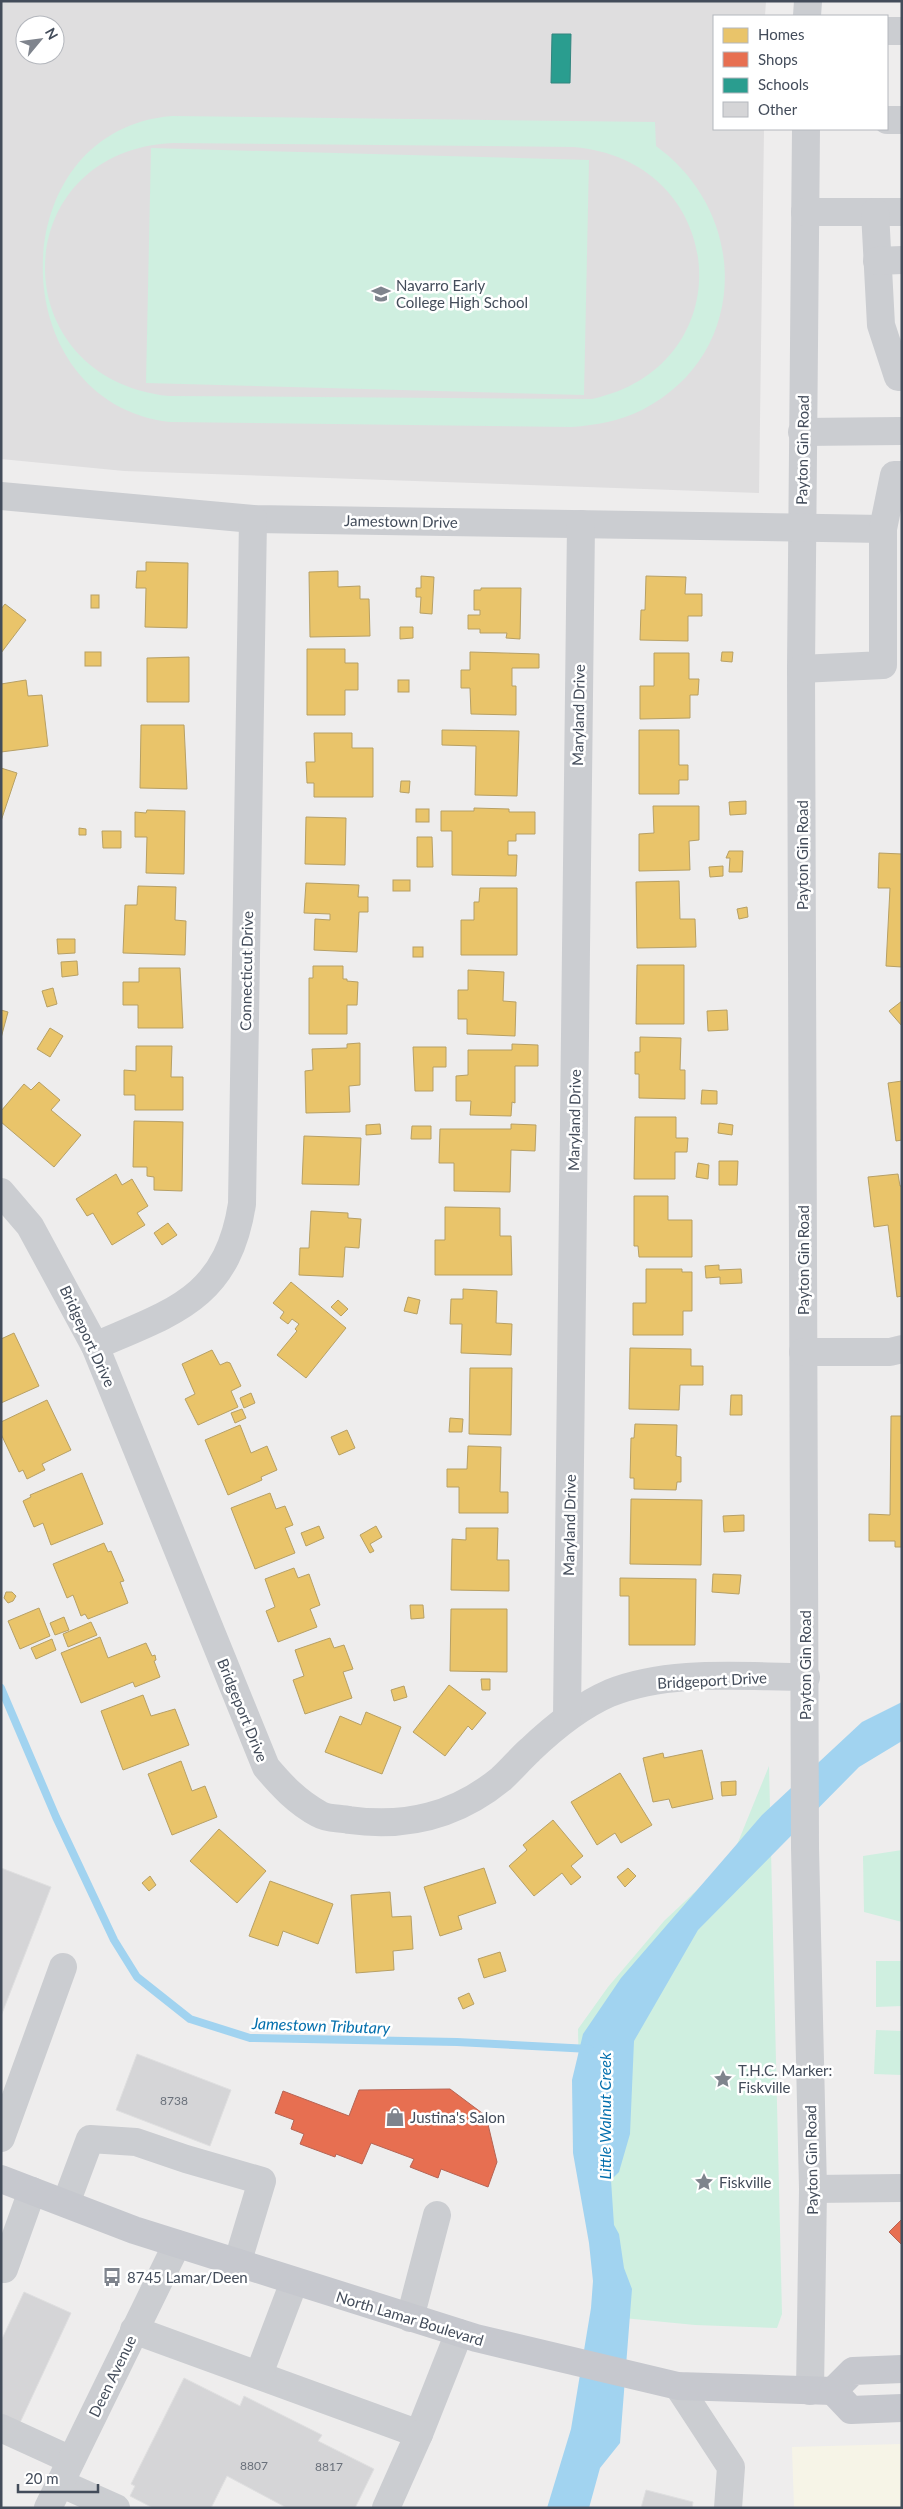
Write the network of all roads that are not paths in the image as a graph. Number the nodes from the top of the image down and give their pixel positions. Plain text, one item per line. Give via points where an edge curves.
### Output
1 (808, 1) edge
2 (807, 15) edge
3 (888, 31) edge
4 (902, 31) edge
5 (888, 120) edge
6 (902, 120) edge
7 (806, 130) edge
8 (805, 212) junction
9 (874, 212) junction
10 (902, 212) edge
11 (889, 260) edge
12 (902, 377) edge
13 (899, 431) edge
14 (802, 432) junction
15 (898, 475) edge
16 (1, 496) edge
17 (253, 519) junction
18 (581, 524) junction
19 (801, 527) junction
20 (883, 529) junction
21 (893, 668) edge
22 (801, 669) junction
23 (1, 1192) edge
24 (96, 1346) junction
25 (902, 1350) edge
26 (803, 1352) junction
27 (806, 1677) junction
28 (567, 1717) junction
29 (63, 1967) dead end
30 (1, 2138) edge
31 (1, 2179) edge
32 (902, 2188) edge
33 (813, 2190) junction
34 (32, 2191) junction
35 (66, 2203) junction
36 (437, 2215) dead end
37 (177, 2244) junction
38 (237, 2264) junction
39 (1, 2267) edge
40 (294, 2282) junction
41 (410, 2318) junction
42 (134, 2330) junction
43 (468, 2336) junction
44 (902, 2369) edge
45 (259, 2374) junction
46 (678, 2386) junction
47 (821, 2391) junction
48 (902, 2408) edge
49 (1, 2428) edge
50 (419, 2434) junction
51 (65, 2471) junction
52 (48, 2508) edge
53 (116, 2508) edge
54 (386, 2508) edge
55 (728, 2508) edge

1 - 2 street
3 - 4 street
5 - 6 street
7 - 8 street, Payton Gin Road
8 - 9 street
8 - 14 street, Payton Gin Road
9 - 10 street
9 - 11 street
11 - 12 street via 881,325 898,377
13 - 14 street
13 - 15 street
14 - 19 street, Payton Gin Road
15 - 20 street
16 - 17 street, Jamestown Drive
17 - 18 street, Jamestown Drive
17 - 24 street, Connecticut Drive via 242,1194 238,1228 223,1265 192,1300 175,1311
18 - 19 street, Jamestown Drive
18 - 28 street, Maryland Drive
19 - 20 street, Jamestown Drive
19 - 22 street, Payton Gin Road
20 - 21 street
21 - 22 street
22 - 26 street, Payton Gin Road
23 - 24 street, Bridgeport Drive via 30,1226
24 - 28 street, Bridgeport Drive via 266,1767 288,1794 321,1816 368,1822 416,1820 445,1813 466,1804 501,1779
25 - 26 street
26 - 27 street, Payton Gin Road
27 - 28 street, Bridgeport Drive via 686,1678 648,1683 610,1693
27 - 33 street, Payton Gin Road via 805,1848
29 - 30 street
31 - 34 main road, North Lamar Boulevard
32 - 33 street
33 - 47 street, Payton Gin Road
34 - 35 main road, North Lamar Boulevard
34 - 39 street via 4,2268
35 - 37 main road, North Lamar Boulevard
35 - 38 street via 90,2139 136,2142 262,2181
36 - 41 street
37 - 38 main road, North Lamar Boulevard
37 - 42 street, Deen Avenue
38 - 40 main road, North Lamar Boulevard
40 - 41 main road, North Lamar Boulevard
40 - 45 street
41 - 43 main road, North Lamar Boulevard
42 - 45 street
42 - 51 street, Deen Avenue
43 - 46 main road, North Lamar Boulevard
43 - 50 street
44 - 47 main road via 853,2371
45 - 50 street
46 - 47 main road, North Lamar Boulevard
46 - 55 street via 731,2467
47 - 48 main road via 851,2410
49 - 51 street
50 - 54 street
51 - 52 street, Deen Avenue
51 - 53 street

